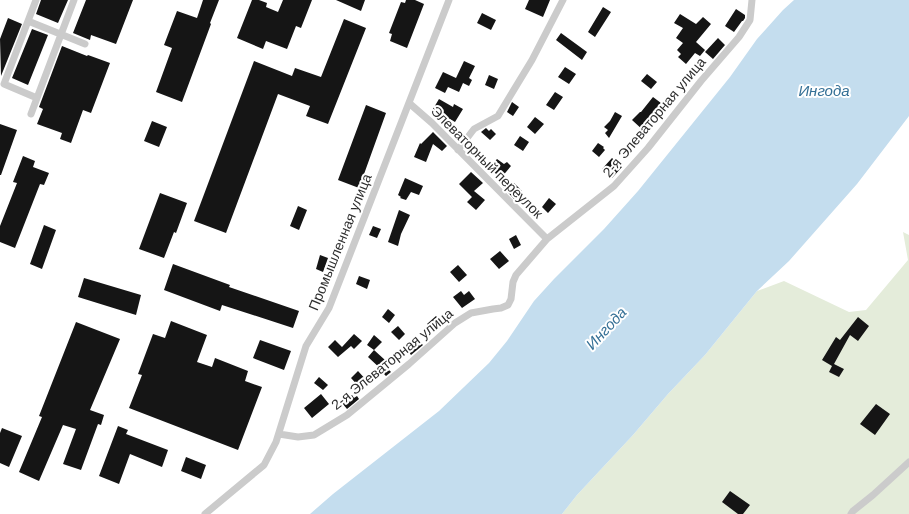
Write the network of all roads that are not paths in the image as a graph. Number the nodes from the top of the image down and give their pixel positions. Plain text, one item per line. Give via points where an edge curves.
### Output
1 (36, 0) edge
2 (74, 0) edge
3 (449, 0) edge
4 (563, 0) edge
5 (752, 0) edge
6 (28, 21) junction
7 (61, 34) junction
8 (85, 44) dead end
9 (37, 98) junction
10 (409, 103) junction
11 (31, 114) dead end
12 (458, 150) junction
13 (547, 239) junction
14 (279, 434) junction
15 (909, 462) edge
16 (204, 514) edge
17 (851, 514) edge

1 - 6 street
2 - 7 street
3 - 10 street, Промышленная улица
4 - 12 street via 532,60 498,116 474,129
5 - 13 street, 2-я Элеваторная улица via 750,20 739,38 648,148 614,186
6 - 7 street
6 - 9 street via 4,84
7 - 8 street
7 - 9 street
9 - 11 street
10 - 12 street, Элеваторный переулок
10 - 14 street, Промышленная улица via 329,308 306,346
12 - 13 street, Элеваторный переулок
13 - 14 street, 2-я Элеваторная улица via 516,275 508,305 471,313 455,323 346,415 314,435 298,437
14 - 16 street, Промышленная улица via 264,466
15 - 17 street

